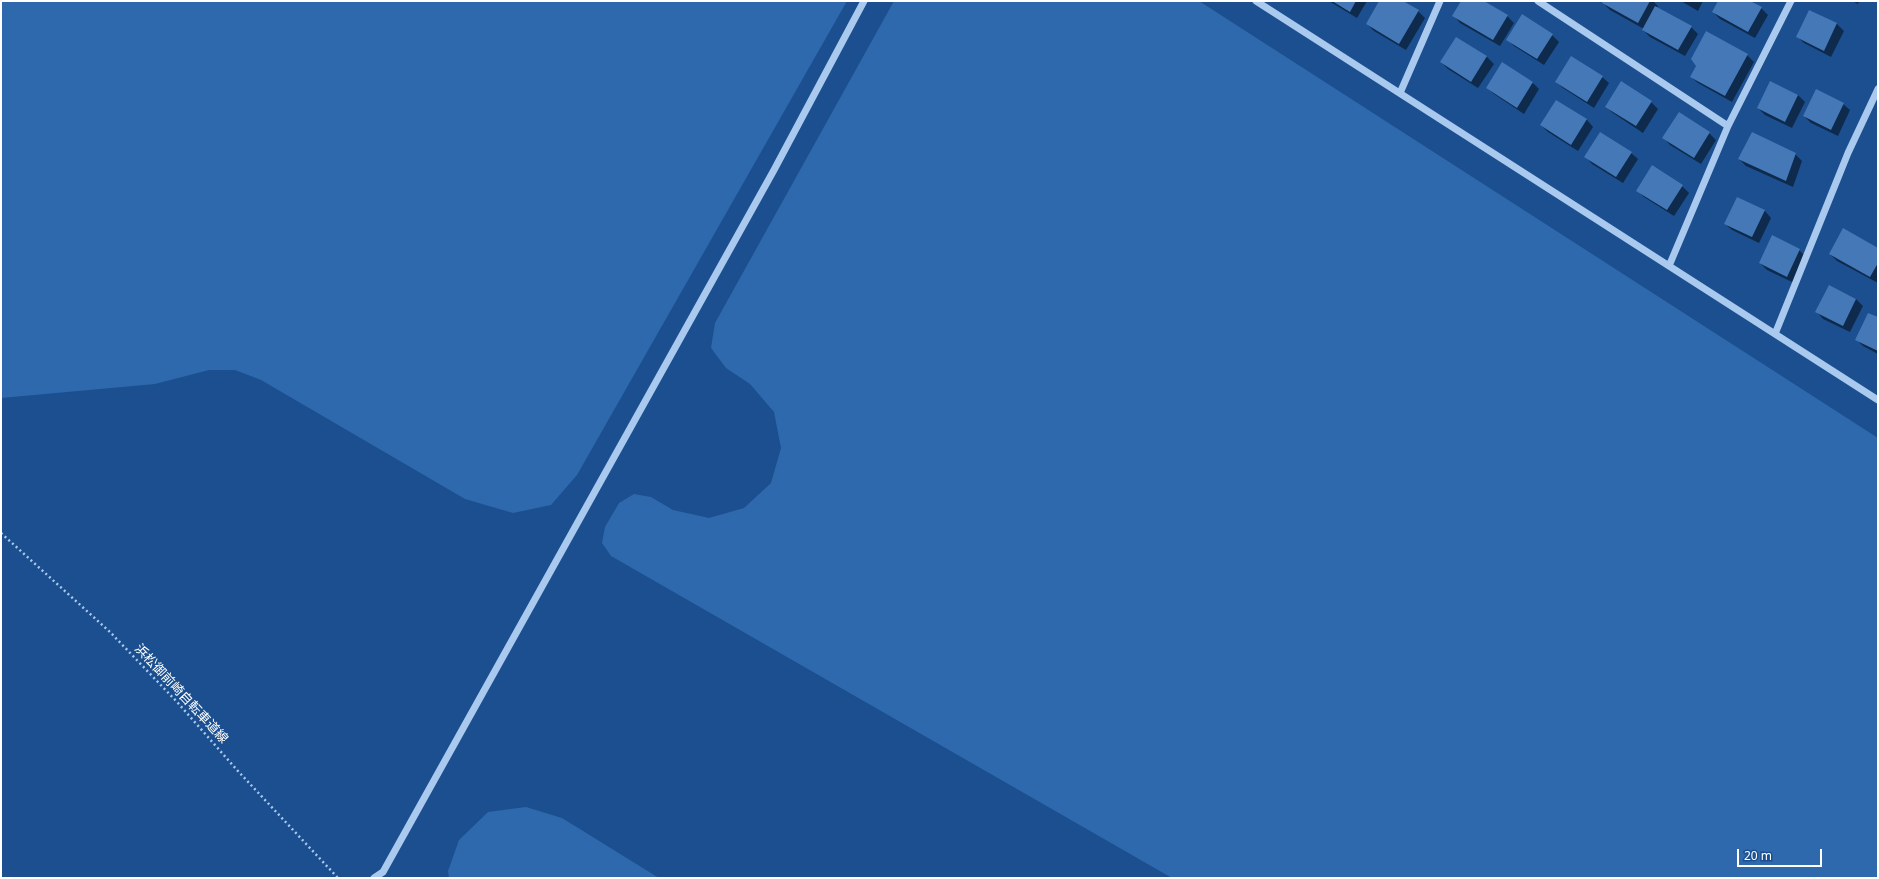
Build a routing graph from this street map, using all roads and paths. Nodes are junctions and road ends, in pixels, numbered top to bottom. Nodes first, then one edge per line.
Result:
1 (864, 1) edge
2 (1256, 1) edge
3 (1440, 1) edge
4 (1538, 1) edge
5 (1789, 2) edge
6 (1878, 90) edge
7 (1400, 93) junction
8 (1728, 126) junction
9 (1669, 266) junction
10 (1775, 334) junction
11 (1878, 400) edge
12 (1, 533) edge
13 (338, 878) edge
14 (374, 878) edge

1 - 14 street
2 - 7 street
3 - 7 street
4 - 8 street
5 - 8 street
6 - 10 street
7 - 9 street
8 - 9 street
9 - 10 street
10 - 11 street
12 - 13 path, 浜松御前崎自転車道線

